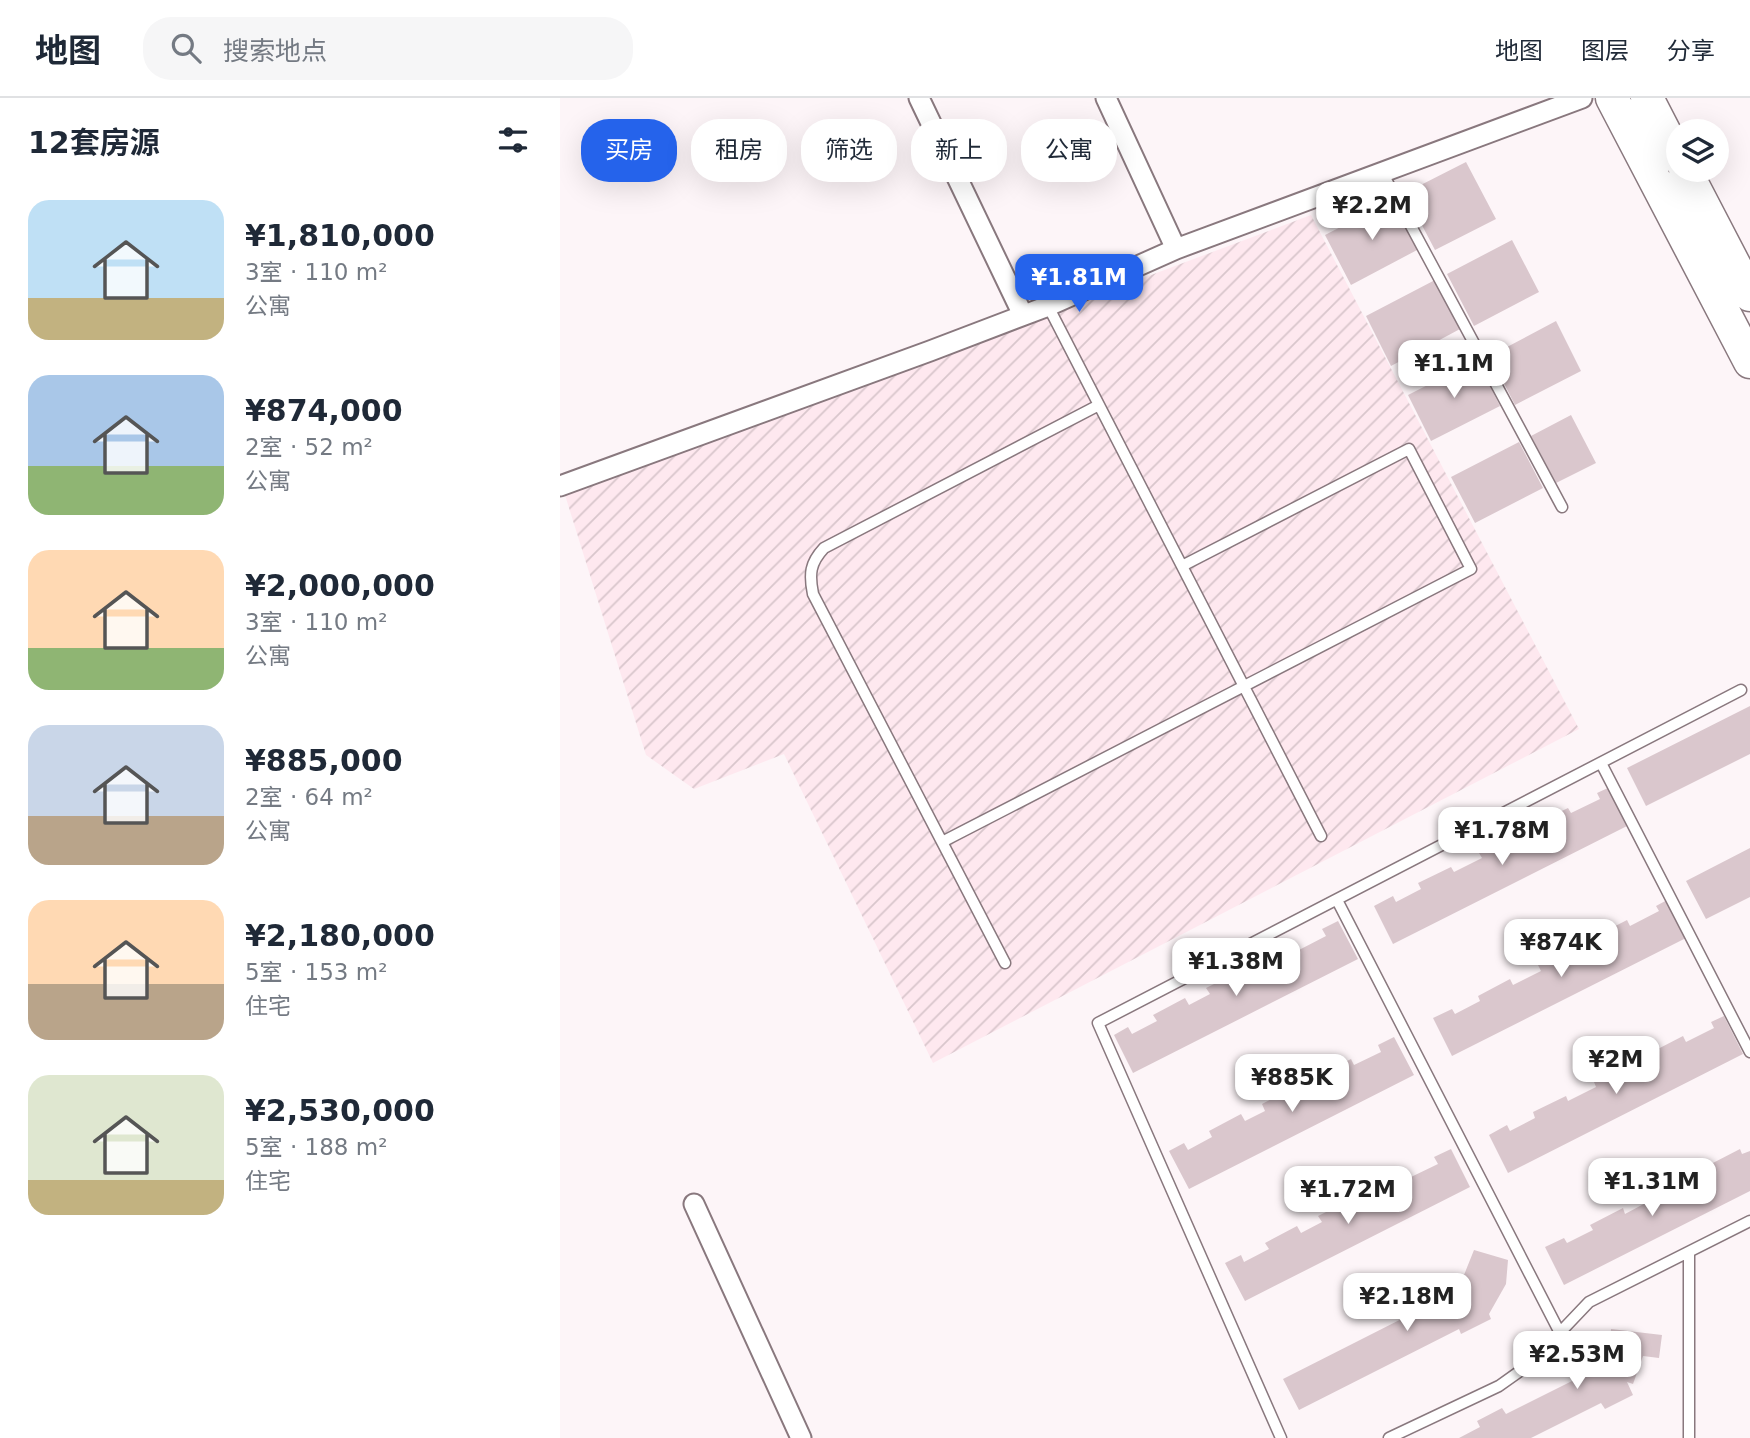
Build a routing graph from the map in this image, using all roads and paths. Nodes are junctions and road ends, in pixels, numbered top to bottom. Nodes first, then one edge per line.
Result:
1 (919, 98) edge
2 (1107, 98) edge
3 (1582, 98) edge
4 (1612, 98) edge
5 (1647, 98) edge
6 (1666, 135) edge
7 (1382, 172) junction
8 (1691, 182) edge
9 (1176, 249) junction
10 (1750, 295) edge
11 (1048, 306) junction
12 (1023, 315) junction
13 (1750, 362) edge
14 (1098, 405) junction
15 (560, 486) edge
16 (1562, 507) dead end
17 (1182, 566) junction
18 (1244, 686) junction
19 (1741, 690) dead end
20 (1601, 762) junction
21 (1321, 836) dead end
22 (942, 842) junction
23 (1337, 900) junction
24 (1005, 963) dead end
25 (1750, 1052) edge
26 (694, 1204) dead end
27 (1750, 1221) edge
28 (1689, 1252) junction
29 (1560, 1333) junction
30 (801, 1438) edge
31 (1281, 1438) edge
32 (1389, 1438) edge
33 (1689, 1438) edge

1 - 12 street
2 - 9 street
3 - 7 street
4 - 13 main road
5 - 6 main road
7 - 9 street
7 - 16 lane
8 - 10 main road
9 - 11 street
11 - 12 street
11 - 14 lane
12 - 15 street
14 - 17 lane
14 - 22 lane
17 - 18 lane
17 - 18 lane
18 - 21 lane
18 - 22 lane
19 - 20 lane
20 - 23 lane
20 - 25 lane
22 - 24 lane
23 - 29 lane
23 - 31 lane
26 - 30 street
27 - 28 lane
28 - 29 lane
28 - 33 lane
29 - 32 lane

